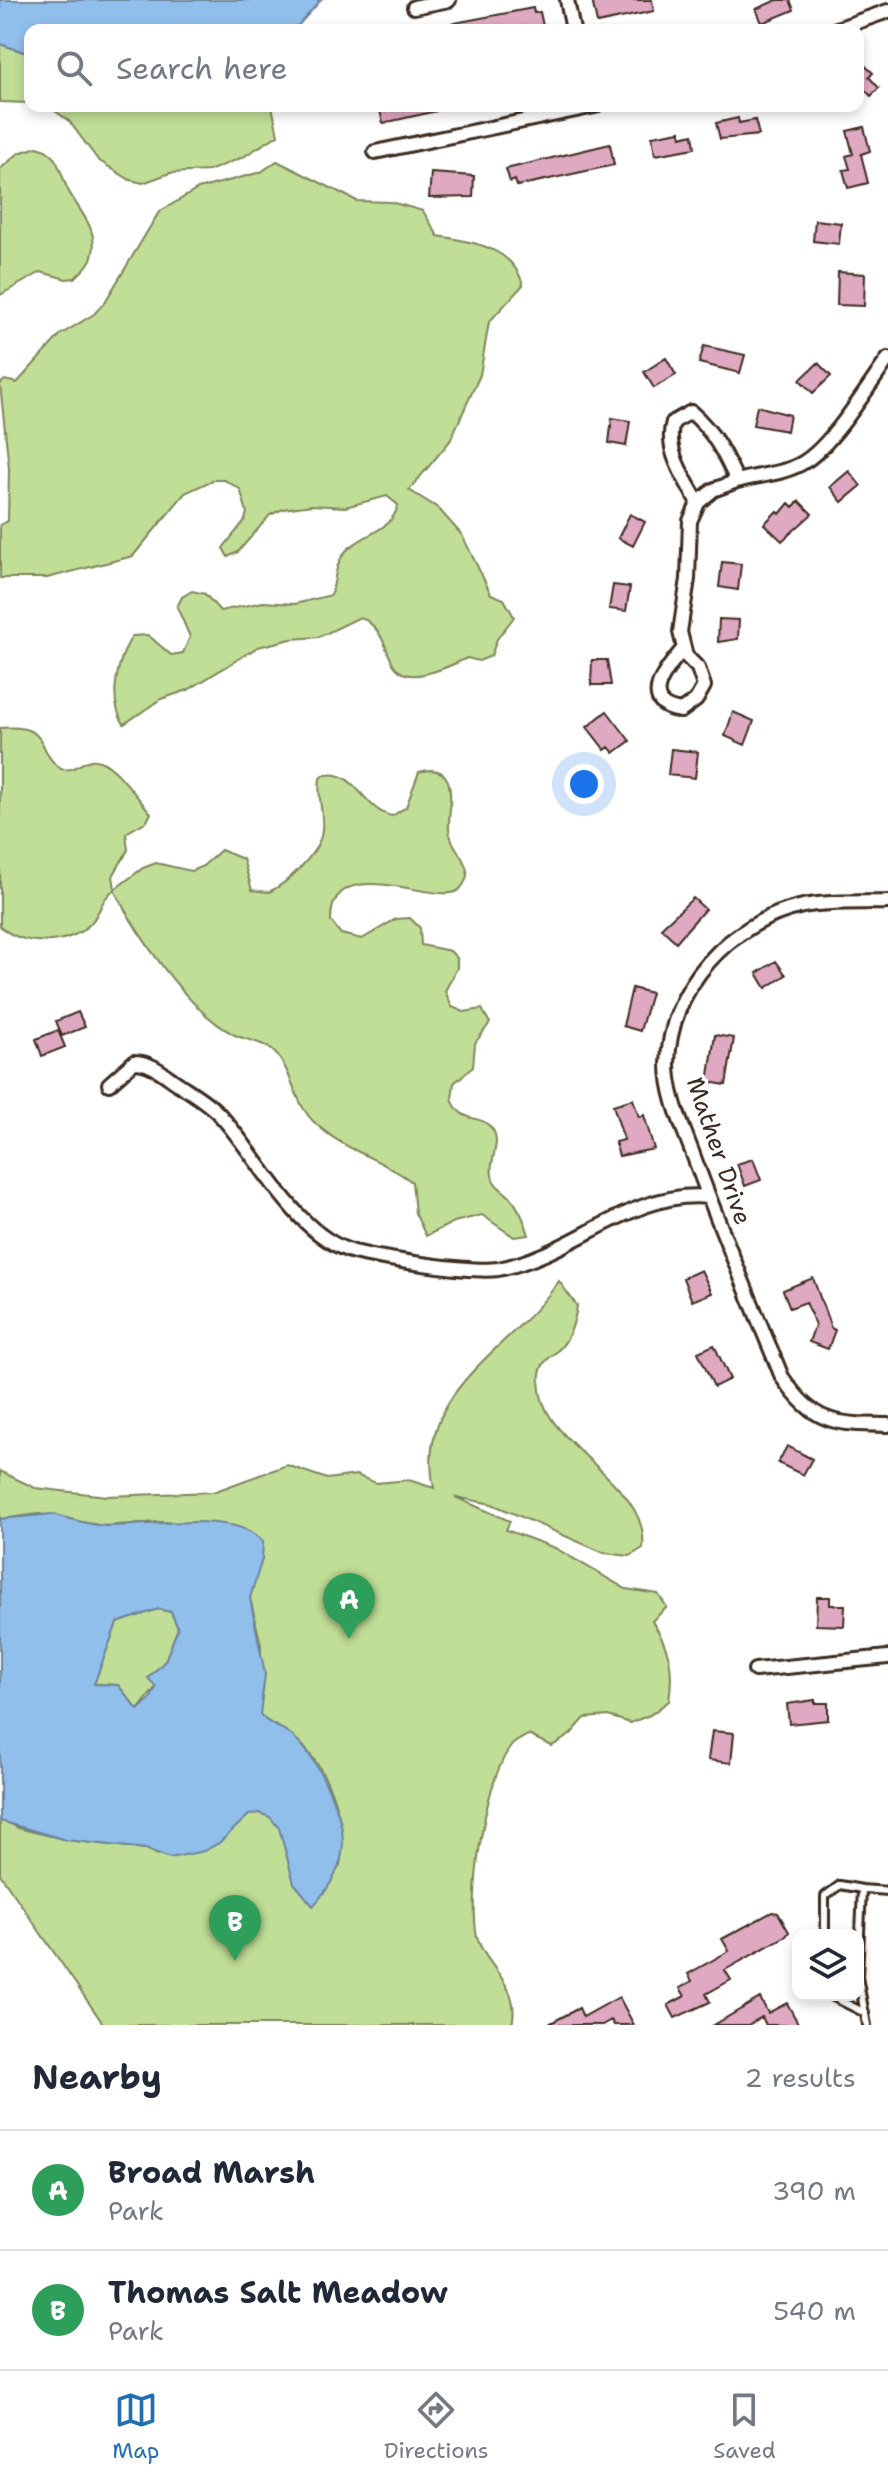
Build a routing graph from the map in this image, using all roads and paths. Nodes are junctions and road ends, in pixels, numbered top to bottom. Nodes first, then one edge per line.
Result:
1 (449, 0) edge
2 (567, 0) edge
3 (414, 7) dead end
4 (888, 11) edge
5 (572, 24) edge
6 (851, 24) edge
7 (565, 112) edge
8 (375, 152) dead end
9 (888, 359) edge
10 (737, 481) junction
11 (698, 503) junction
12 (683, 649) junction
13 (888, 902) edge
14 (109, 1084) dead end
15 (708, 1197) junction
16 (888, 1425) edge
17 (888, 1657) edge
18 (755, 1670) dead end
19 (862, 1889) junction
20 (888, 1891) edge
21 (825, 1929) edge
22 (841, 2001) edge
23 (865, 2013) junction
24 (867, 2025) edge

1 - 3 street
2 - 5 street
4 - 6 street
7 - 8 street
9 - 10 street
10 - 11 street
10 - 11 street
11 - 12 street
12 - 12 street
13 - 15 street, Mather Drive
14 - 15 street
15 - 16 street, Mather Drive
17 - 18 street
19 - 20 lane
19 - 21 lane
19 - 23 lane
22 - 23 lane
23 - 24 lane

